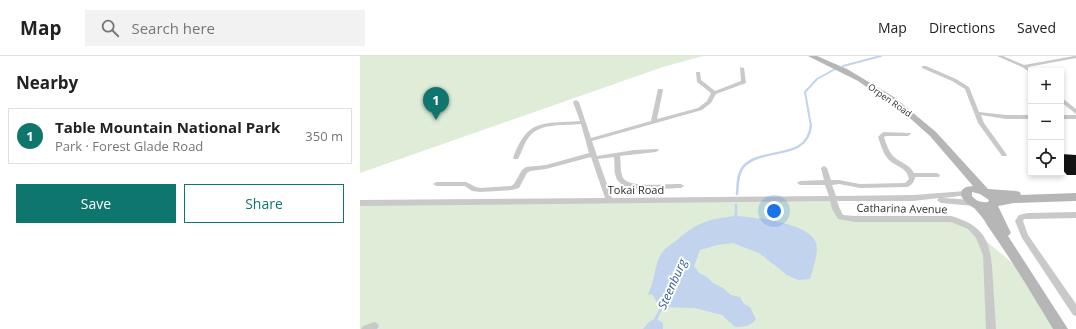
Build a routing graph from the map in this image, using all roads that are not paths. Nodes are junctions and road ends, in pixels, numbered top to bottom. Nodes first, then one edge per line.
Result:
1 (811, 56) edge
2 (999, 56) edge
3 (1076, 57) edge
4 (1024, 66) junction
5 (924, 67) dead end
6 (742, 68) dead end
7 (1028, 69) edge
8 (698, 73) dead end
9 (660, 90) dead end
10 (714, 93) junction
11 (576, 102) dead end
12 (1064, 102) edge
13 (1076, 112) edge
14 (977, 113) junction
15 (1076, 116) edge
16 (1028, 117) edge
17 (1064, 117) edge
18 (583, 122) junction
19 (654, 122) junction
20 (908, 134) dead end
21 (589, 140) junction
22 (656, 150) dead end
23 (616, 155) junction
24 (1004, 155) dead end
25 (593, 156) junction
26 (516, 158) dead end
27 (956, 161) junction
28 (824, 168) dead end
29 (912, 175) junction
30 (937, 175) dead end
31 (800, 183) dead end
32 (828, 183) junction
33 (436, 184) dead end
34 (680, 186) dead end
35 (967, 191) junction
36 (985, 192) junction
37 (1048, 197) junction
38 (1076, 197) edge
39 (913, 198) junction
40 (832, 199) junction
41 (610, 201) junction
42 (360, 203) edge
43 (974, 204) junction
44 (993, 204) junction
45 (1076, 215) edge
46 (1012, 250) junction
47 (1076, 312) edge
48 (991, 329) edge
49 (1061, 329) edge

1 - 27 main road, Orpen Road
2 - 4 street
3 - 4 street
4 - 7 street
5 - 14 street
6 - 10 street
8 - 10 street
9 - 19 street
10 - 19 street
11 - 18 street
12 - 13 street
14 - 16 street
14 - 24 street
15 - 17 street
18 - 21 street
18 - 26 street
19 - 21 street
20 - 29 street
21 - 25 street
22 - 23 street
23 - 25 street
23 - 34 street
25 - 33 street
25 - 41 street
27 - 35 main road, Orpen Road
27 - 36 main road, Orpen Road
28 - 32 street, Catharina Avenue
29 - 30 street
29 - 32 street
31 - 32 street
32 - 40 street, Catharina Avenue
35 - 36 main road
35 - 39 street, Tokai Road
35 - 43 main road, Orpen Road
36 - 37 main road
36 - 44 main road, Orpen Road
37 - 38 main road
37 - 44 main road
39 - 40 street, Tokai Road
39 - 43 street, Tokai Road
40 - 41 street, Tokai Road
40 - 48 street, Catharina Avenue
41 - 42 street, Tokai Road
43 - 44 main road
43 - 46 main road, Orpen Road
44 - 46 main road, Orpen Road
45 - 47 street
46 - 49 main road

